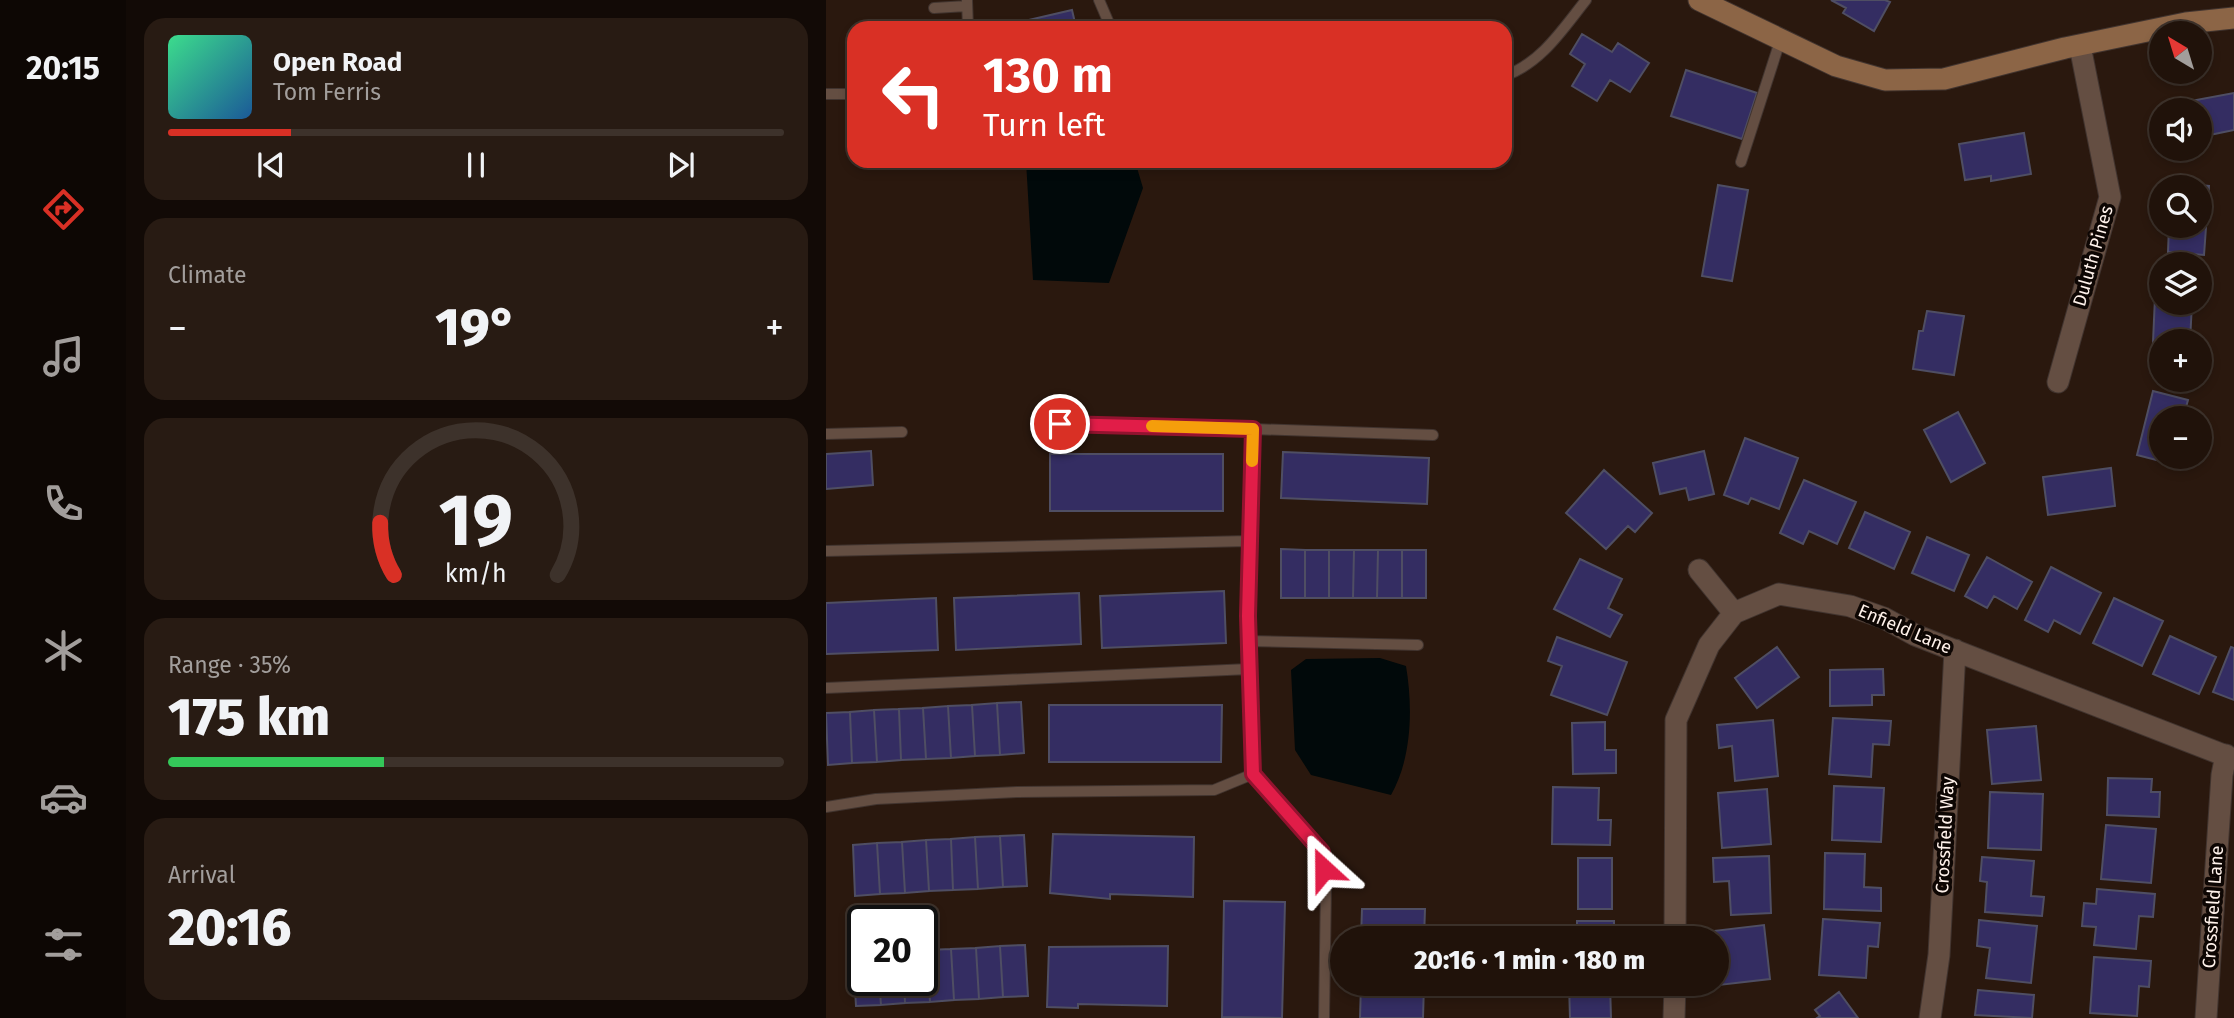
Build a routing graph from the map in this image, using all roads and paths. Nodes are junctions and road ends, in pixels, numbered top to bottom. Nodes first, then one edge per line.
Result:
1 (1099, 0) edge
2 (1586, 0) edge
3 (1699, 0) edge
4 (967, 3) edge
5 (934, 8) dead end
6 (2234, 18) edge
7 (968, 21) edge
8 (1108, 21) edge
9 (1781, 38) junction
10 (2080, 46) junction
11 (1512, 73) edge
12 (826, 94) edge
13 (847, 94) edge
14 (1741, 163) dead end
15 (2058, 382) dead end
16 (1060, 424) dead end
17 (1253, 429) junction
18 (902, 432) dead end
19 (826, 434) edge
20 (1433, 435) dead end
21 (1248, 541) junction
22 (826, 551) edge
23 (1699, 570) dead end
24 (1734, 613) junction
25 (1248, 641) junction
26 (1418, 645) dead end
27 (1955, 650) junction
28 (1249, 669) junction
29 (826, 688) edge
30 (2230, 757) edge
31 (1253, 774) junction
32 (826, 807) edge
33 (1675, 926) edge
34 (1675, 996) edge
35 (1324, 1018) edge
36 (1674, 1018) edge
37 (1930, 1018) edge
38 (2206, 1018) edge

1 - 8 lane
2 - 11 lane
3 - 9 street
4 - 5 lane
4 - 7 lane
6 - 10 street
9 - 10 street
9 - 14 lane
10 - 15 street, Duluth Pines
12 - 13 lane
16 - 17 lane
17 - 20 lane
17 - 21 lane
18 - 19 lane
21 - 22 lane
21 - 25 lane
23 - 24 street
24 - 27 street, Enfield Lane
24 - 33 street, Enfield Lane
25 - 26 lane
25 - 28 lane
27 - 30 street, Enfield Lane
27 - 37 street, Crossfield Way
28 - 29 lane
28 - 31 lane
30 - 38 street, Crossfield Lane
31 - 32 lane
31 - 35 lane
34 - 36 street

